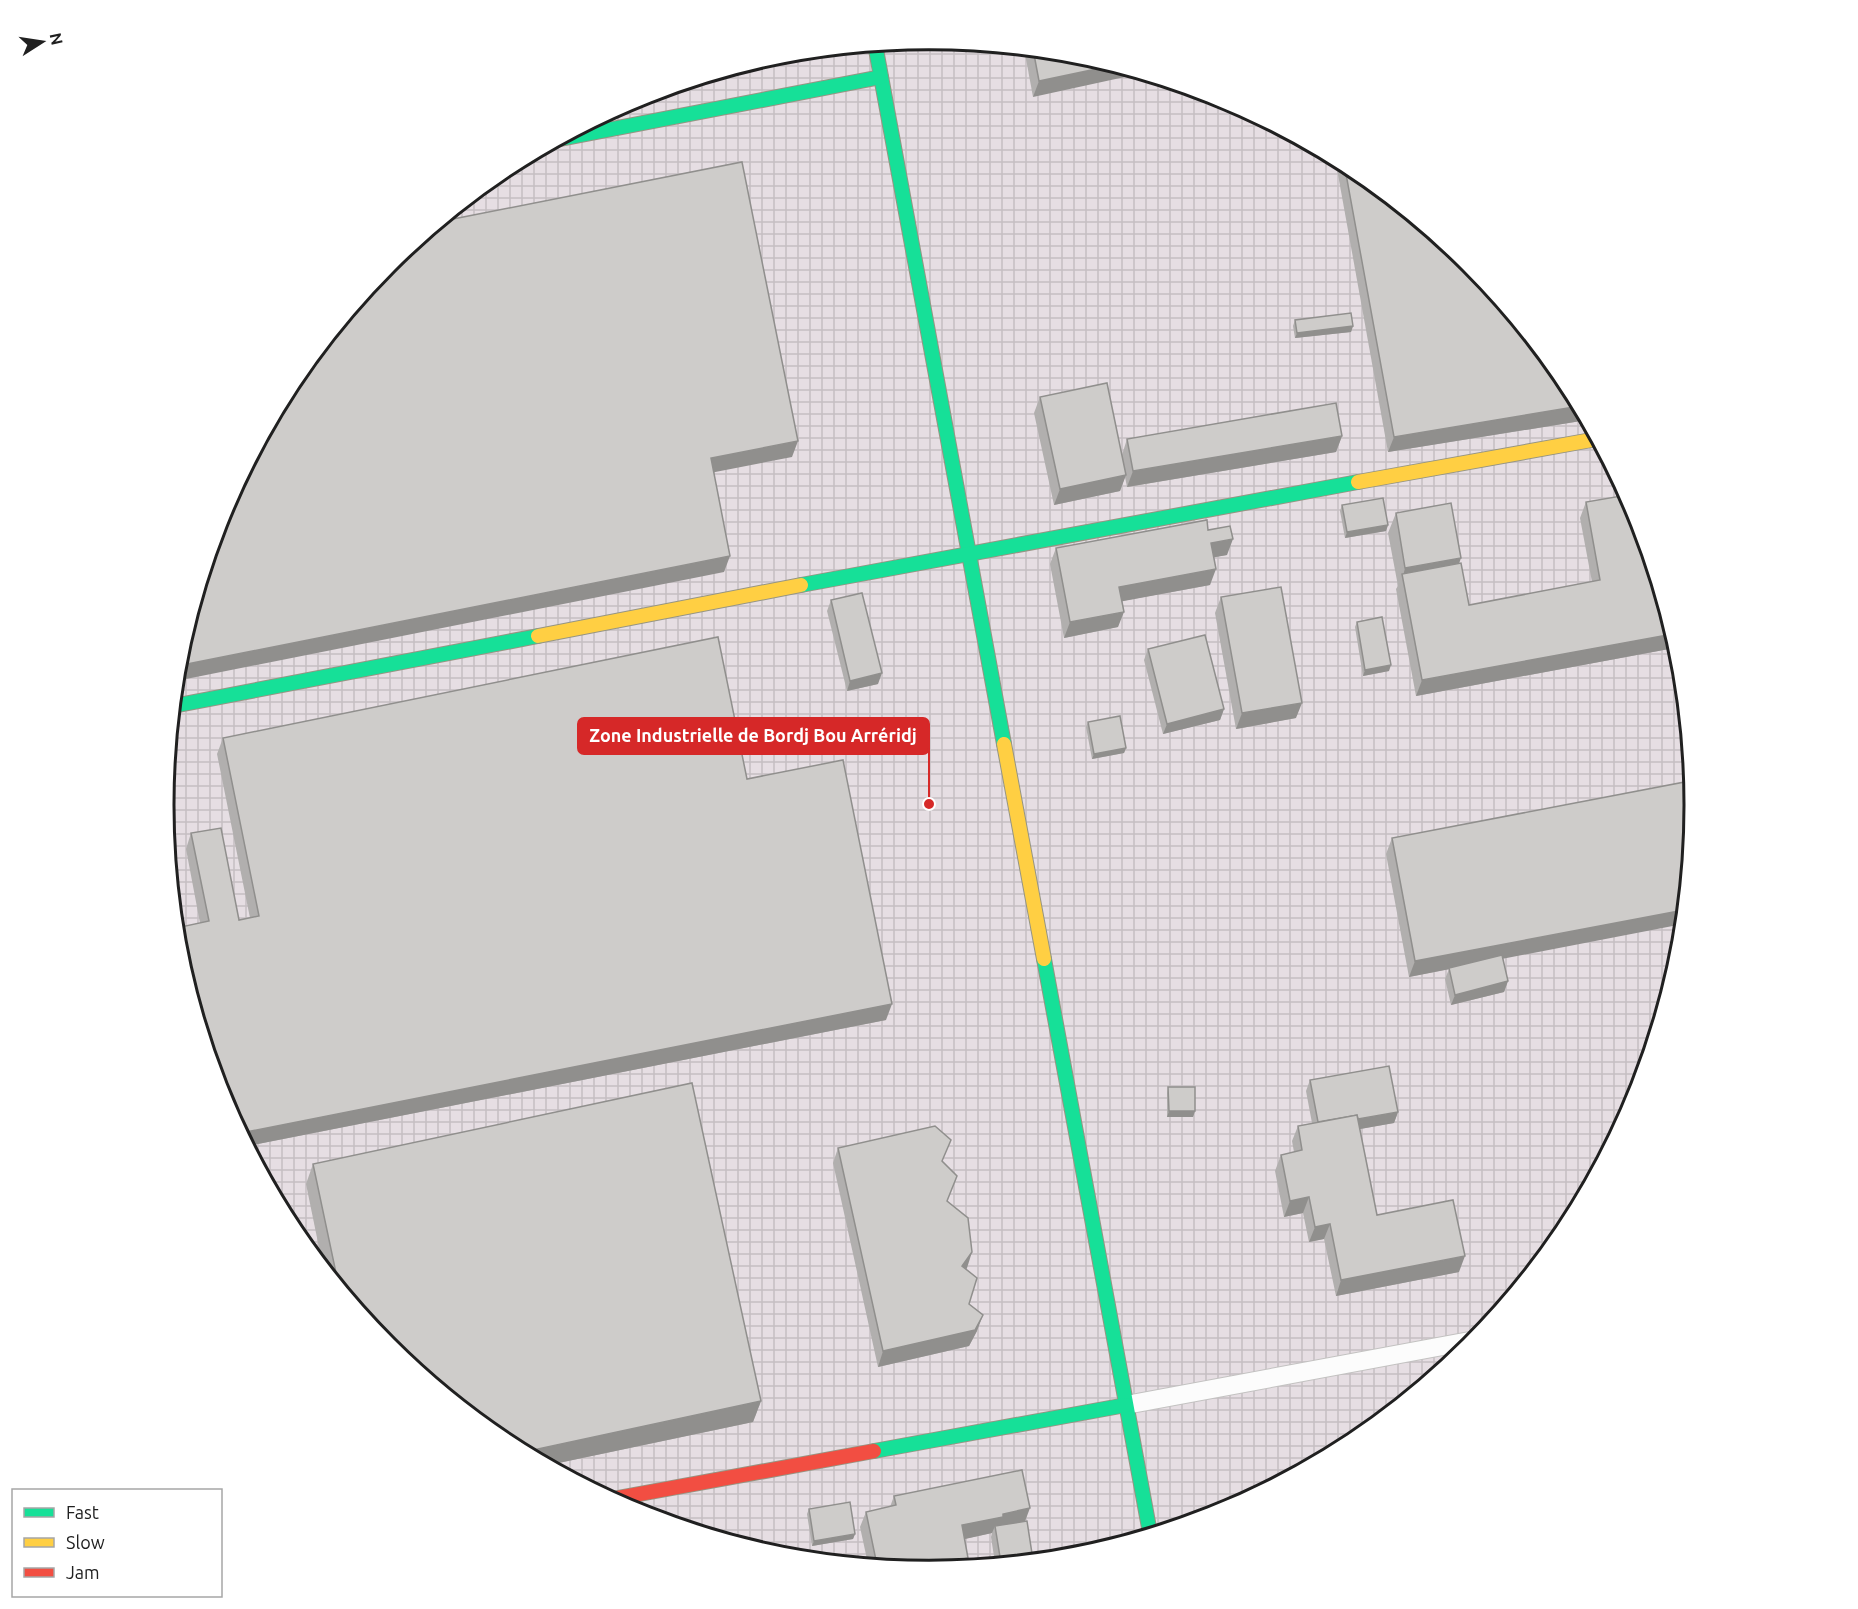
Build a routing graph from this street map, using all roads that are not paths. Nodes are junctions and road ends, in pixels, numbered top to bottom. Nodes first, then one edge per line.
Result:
1 (876, 51) edge
2 (881, 77) junction
3 (581, 135) edge
4 (1590, 440) edge
5 (969, 553) junction
6 (180, 705) edge
7 (1457, 1343) edge
8 (1126, 1405) junction
9 (627, 1496) edge
10 (1149, 1526) edge

1 - 2 street
2 - 3 street
2 - 5 street
4 - 5 street
5 - 6 street
5 - 8 street
7 - 8 lane
8 - 9 street
8 - 10 street

